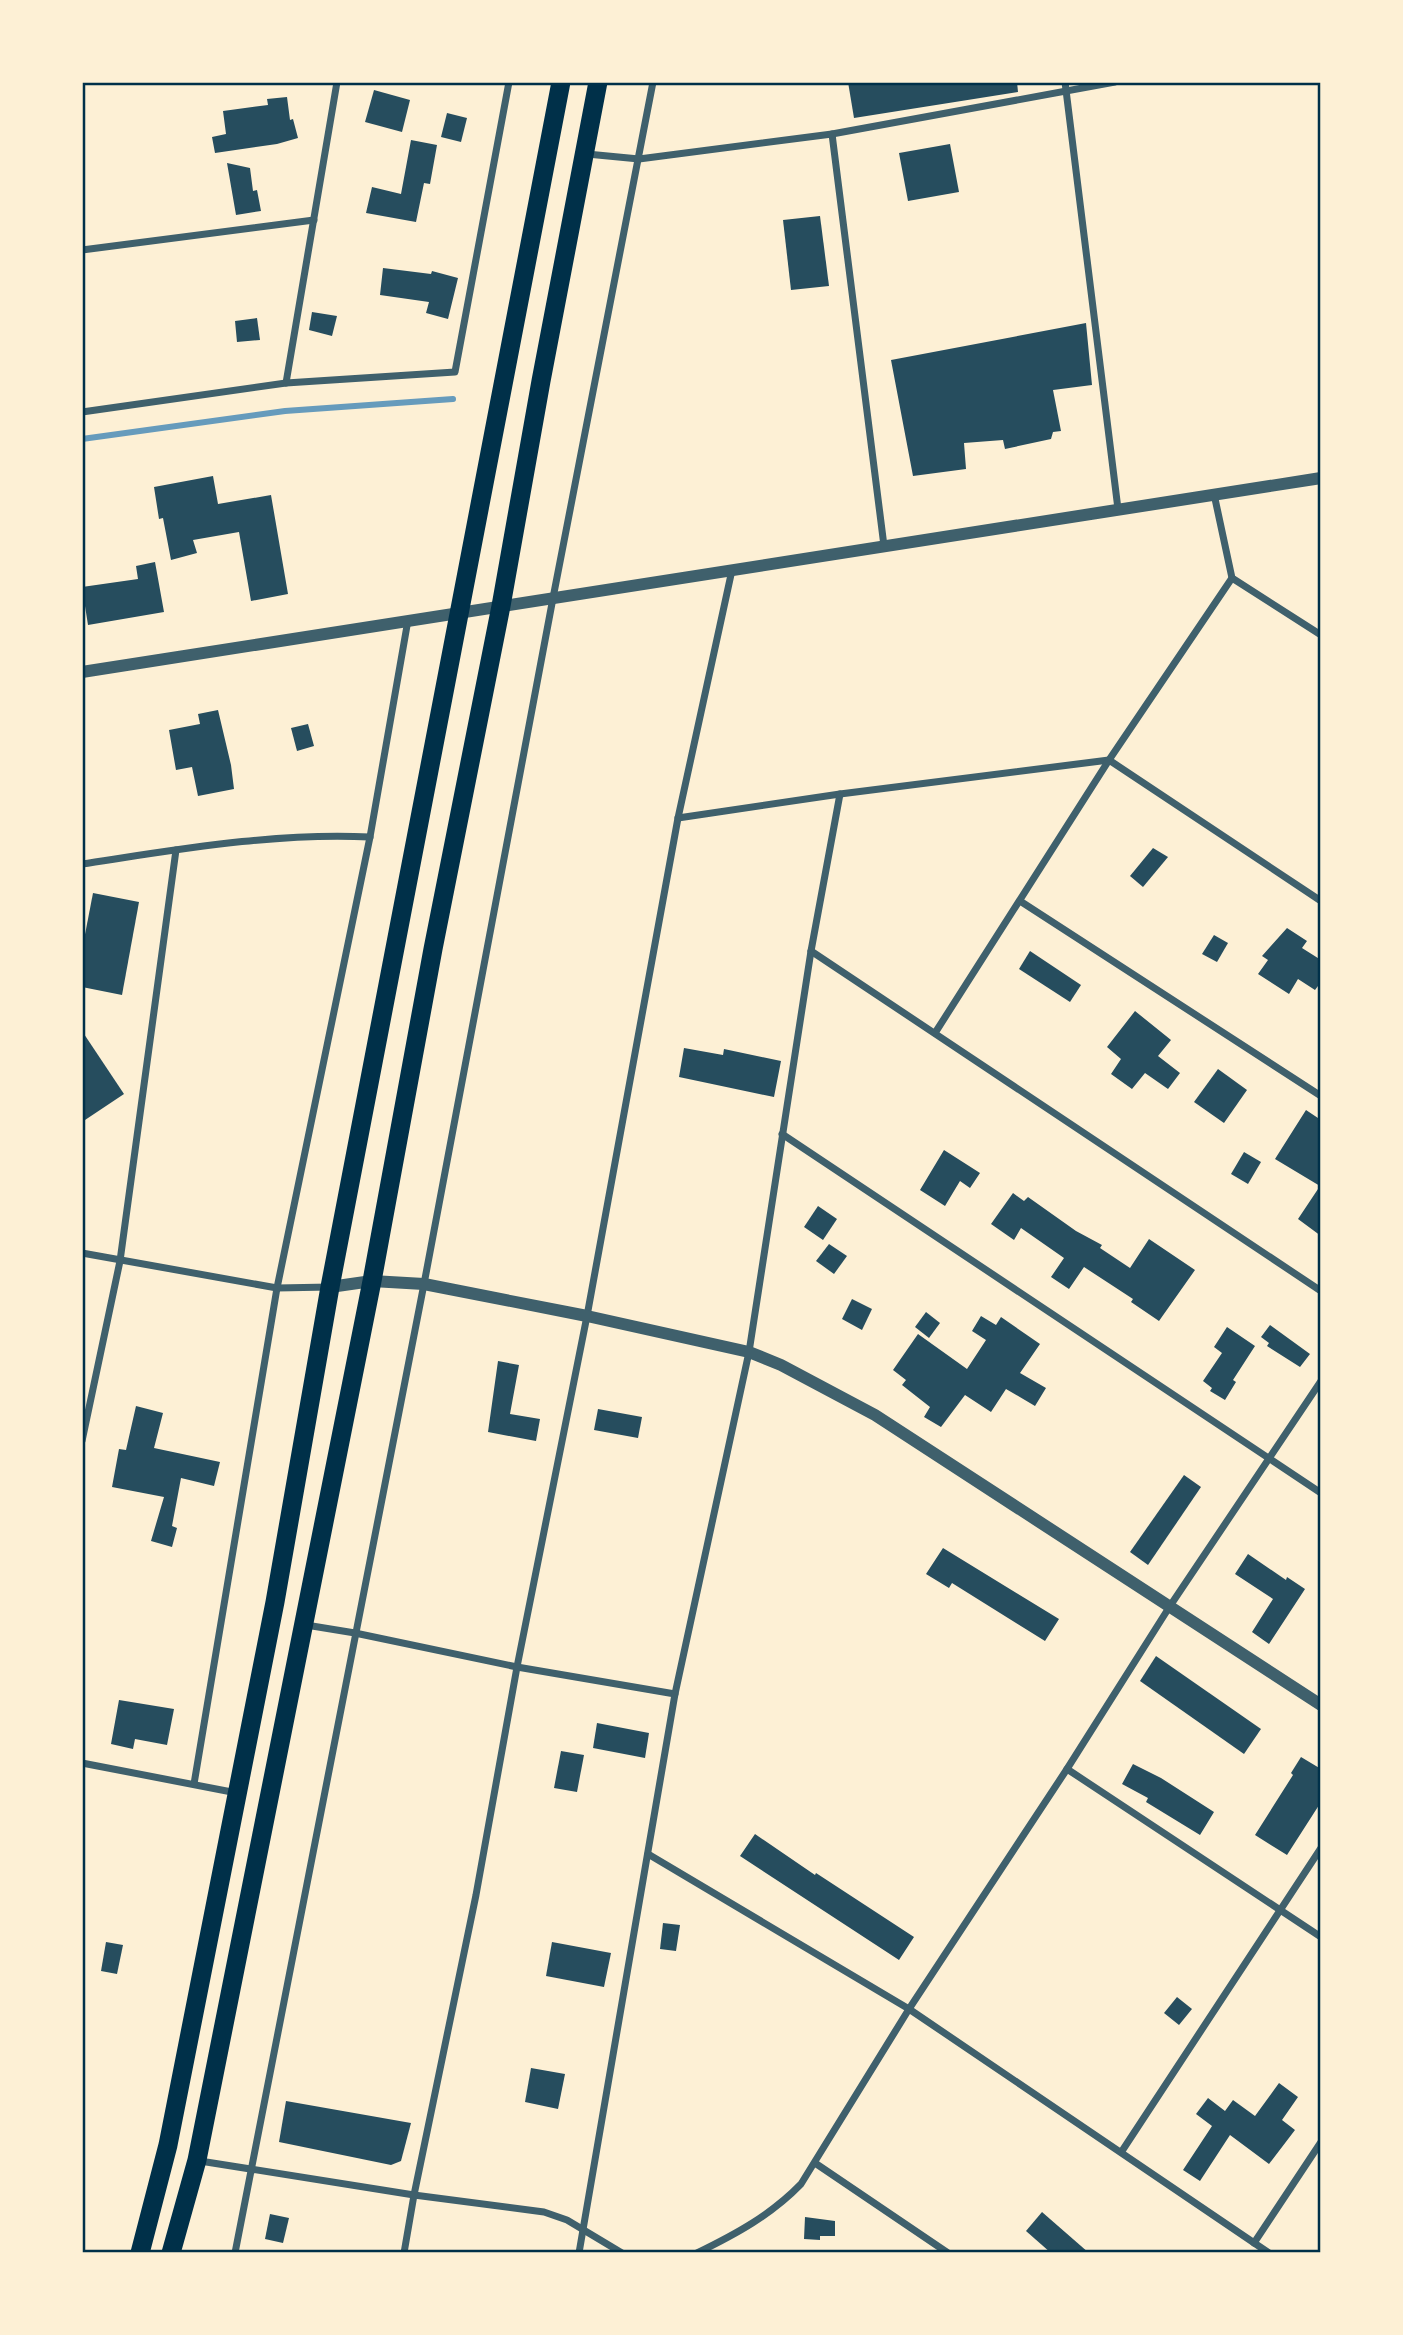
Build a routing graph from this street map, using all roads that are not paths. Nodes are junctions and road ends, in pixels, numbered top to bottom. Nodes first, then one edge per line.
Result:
1 (337, 82) edge
2 (509, 82) edge
3 (561, 82) edge
4 (598, 82) edge
5 (653, 82) edge
6 (1115, 82) edge
7 (1065, 87) edge
8 (832, 134) junction
9 (586, 154) junction
10 (639, 159) junction
11 (314, 220) junction
12 (82, 250) edge
13 (286, 383) junction
14 (82, 412) edge
15 (1321, 478) edge
16 (1214, 494) junction
17 (1118, 509) junction
18 (884, 546) junction
19 (732, 570) junction
20 (1232, 578) junction
21 (553, 598) junction
22 (501, 606) junction
23 (460, 612) junction
24 (408, 620) junction
25 (1321, 635) edge
26 (82, 672) edge
27 (1109, 760) junction
28 (840, 794) junction
29 (678, 818) junction
30 (370, 837) junction
31 (176, 850) junction
32 (82, 864) edge
33 (1020, 901) junction
34 (1321, 901) edge
35 (811, 951) junction
36 (935, 1033) junction
37 (1321, 1096) edge
38 (782, 1134) junction
39 (82, 1253) edge
40 (120, 1261) junction
41 (372, 1281) junction
42 (424, 1283) junction
43 (330, 1287) junction
44 (277, 1288) junction
45 (1321, 1291) edge
46 (587, 1316) junction
47 (749, 1352) junction
48 (1321, 1381) edge
49 (82, 1441) edge
50 (1267, 1459) junction
51 (1321, 1493) edge
52 (1170, 1606) junction
53 (302, 1625) junction
54 (355, 1633) junction
55 (517, 1667) junction
56 (675, 1694) junction
57 (1321, 1705) edge
58 (82, 1763) edge
59 (1067, 1769) junction
60 (194, 1784) junction
61 (237, 1793) junction
62 (1321, 1848) edge
63 (648, 1854) junction
64 (1280, 1911) junction
65 (1321, 1937) edge
66 (909, 2009) junction
67 (1321, 2142) edge
68 (1122, 2151) junction
69 (197, 2160) junction
70 (815, 2163) junction
71 (253, 2169) junction
72 (414, 2195) junction
73 (583, 2231) junction
74 (1254, 2243) junction
75 (140, 2253) edge
76 (171, 2253) edge
77 (235, 2253) edge
78 (404, 2253) edge
79 (579, 2253) edge
80 (622, 2253) edge
81 (697, 2253) edge
82 (948, 2253) edge
83 (1269, 2253) edge

1 - 11 street
2 - 13 street
3 - 23 highway
4 - 9 highway
5 - 10 street
6 - 7 street
7 - 8 street
7 - 17 street
8 - 10 street
8 - 18 street
9 - 10 street
9 - 22 highway
10 - 21 street
11 - 12 street
11 - 13 street
13 - 14 street
15 - 16 street
16 - 17 street
16 - 20 street
17 - 18 street
18 - 19 street
19 - 21 street
19 - 29 street
20 - 25 street
20 - 27 street
21 - 22 street
21 - 42 street
22 - 23 street
22 - 41 highway
23 - 24 street
23 - 43 highway
24 - 26 street
24 - 30 street
27 - 28 street
27 - 33 street
27 - 34 street
28 - 29 street
28 - 35 street
29 - 46 street
30 - 31 street
30 - 44 street
31 - 32 street
31 - 40 street
33 - 36 street
33 - 37 street
35 - 36 street
35 - 38 street
36 - 45 street
38 - 47 street
38 - 50 street
39 - 40 street
40 - 44 street
40 - 49 street
41 - 42 street
41 - 43 street
41 - 53 highway
42 - 46 street
42 - 54 street
43 - 44 street
43 - 61 highway
44 - 60 street
46 - 47 street
46 - 55 street
47 - 52 street
47 - 56 street
48 - 50 street
50 - 51 street
50 - 52 street
52 - 57 street
52 - 59 street
53 - 54 street
53 - 69 highway
54 - 55 street
54 - 71 street
55 - 56 street
55 - 72 street
56 - 63 street
58 - 60 street
59 - 64 street
59 - 66 street
60 - 61 street
61 - 75 highway
62 - 64 street
63 - 66 street
63 - 73 street
64 - 65 street
64 - 68 street
66 - 68 street
66 - 70 street
67 - 74 street
68 - 74 street
69 - 71 street
69 - 76 highway
70 - 81 street
70 - 82 street
71 - 72 street
71 - 77 street
72 - 73 street
72 - 78 street
73 - 79 street
73 - 80 street
74 - 83 street

